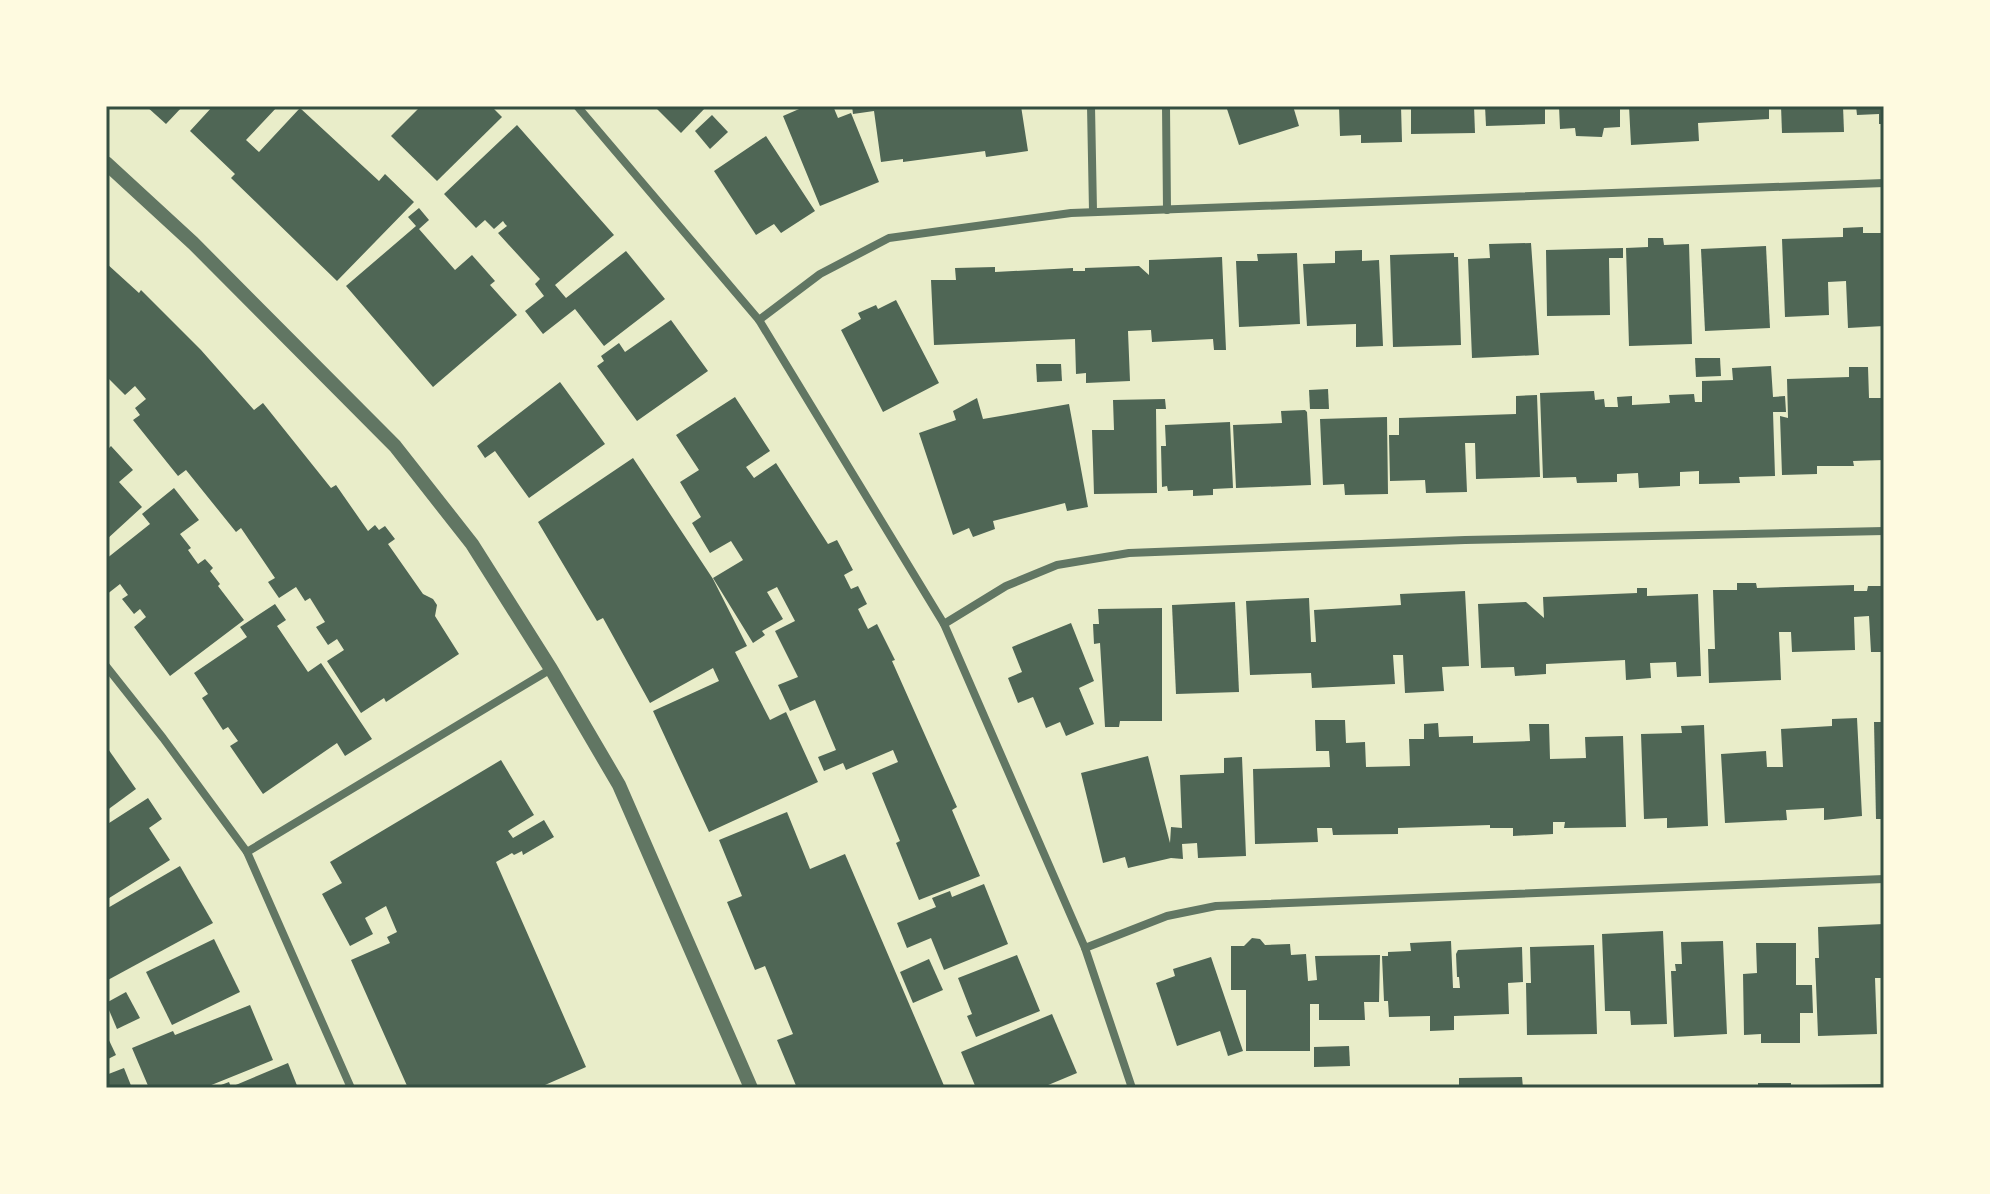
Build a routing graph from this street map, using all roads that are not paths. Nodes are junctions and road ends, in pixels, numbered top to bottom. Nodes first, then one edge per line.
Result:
1 (577, 106) edge
2 (1091, 106) edge
3 (1166, 106) edge
4 (106, 163) edge
5 (1884, 183) edge
6 (1167, 210) junction
7 (1093, 211) junction
8 (759, 320) junction
9 (1884, 531) edge
10 (944, 624) junction
11 (106, 666) edge
12 (551, 669) junction
13 (247, 852) junction
14 (1884, 879) edge
15 (1085, 948) junction
16 (351, 1088) edge
17 (751, 1088) edge
18 (1132, 1088) edge

1 - 8 street
2 - 7 street
3 - 6 street
4 - 12 street
5 - 6 street
6 - 7 street
7 - 8 street
8 - 10 street
9 - 10 street
10 - 15 street
11 - 13 street
12 - 13 street
12 - 17 street
13 - 16 street
14 - 15 street
15 - 18 street

